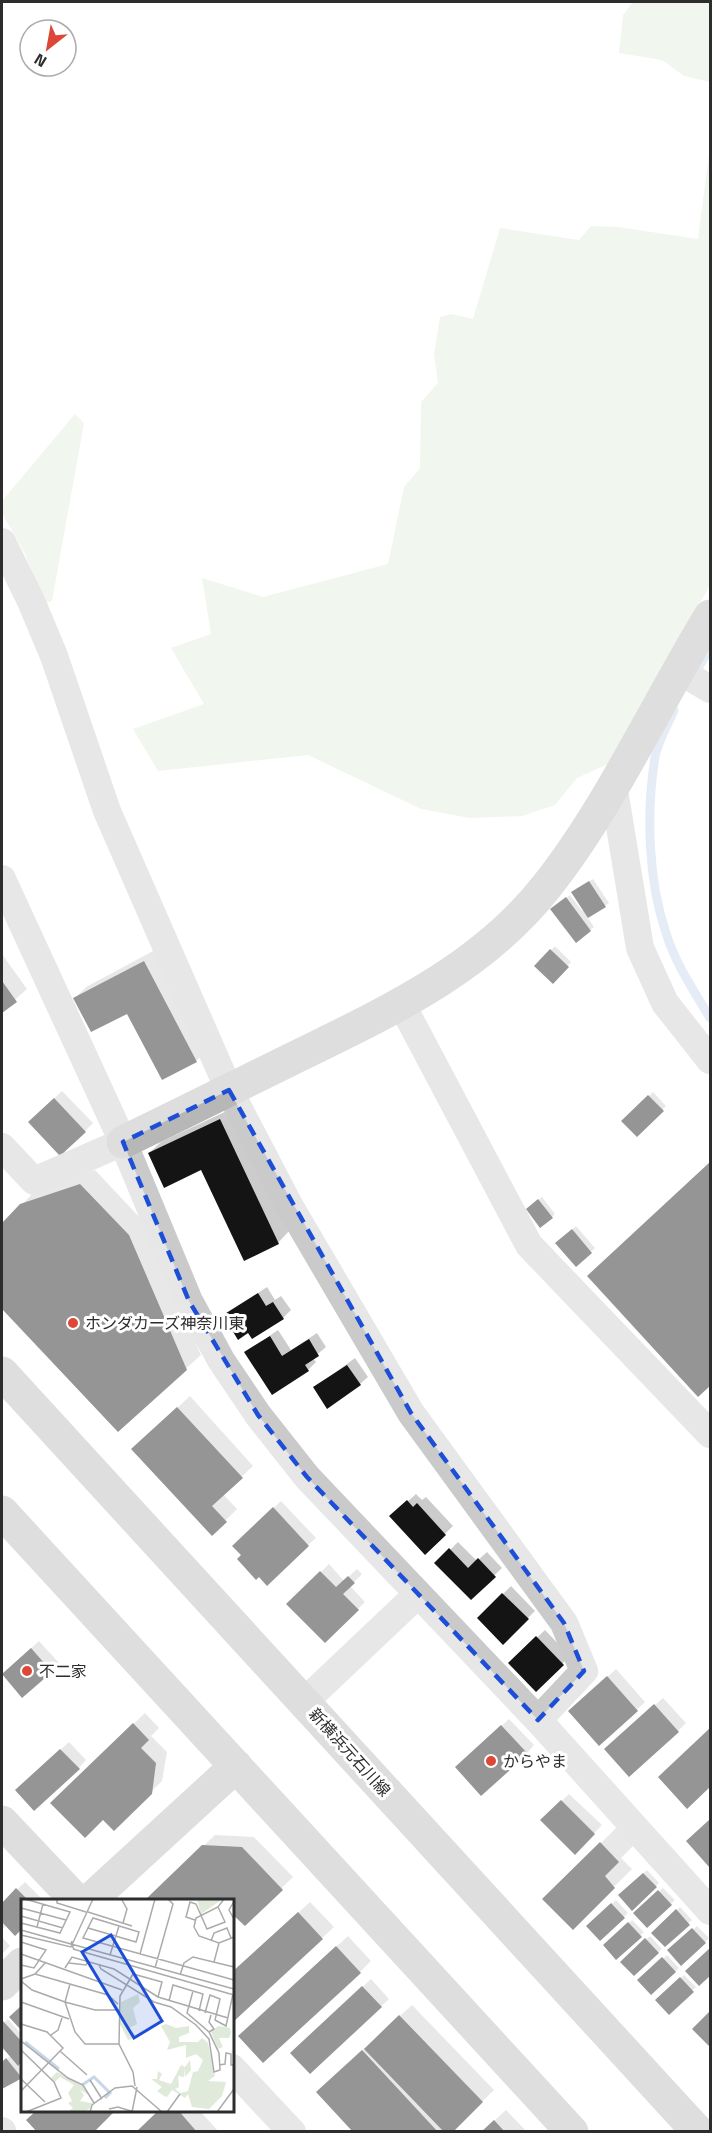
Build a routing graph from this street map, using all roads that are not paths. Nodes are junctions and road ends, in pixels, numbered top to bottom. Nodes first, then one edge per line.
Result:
1 (2, 542) edge
2 (711, 616) edge
3 (697, 681) edge
4 (613, 784) junction
5 (2, 879) edge
6 (402, 1005) junction
7 (711, 1060) edge
8 (229, 1090) junction
9 (123, 1142) junction
10 (2, 1147) edge
11 (2, 1373) edge
12 (711, 1434) edge
13 (2, 1512) edge
14 (417, 1595) junction
15 (304, 1702) junction
16 (538, 1720) junction
17 (236, 1766) junction
18 (2, 1822) edge
19 (75, 1899) edge
20 (91, 1899) edge
21 (711, 1911) edge
22 (21, 1965) edge
23 (2, 1984) edge
24 (234, 2070) edge
25 (292, 2132) edge
26 (572, 2132) edge
27 (698, 2132) edge

1 - 8 street
2 - 3 street
3 - 4 street
4 - 6 street
4 - 7 street
5 - 9 street
6 - 8 street
6 - 12 street
8 - 9 street
8 - 16 street
9 - 10 street
9 - 14 street
11 - 15 street, 新横浜元石川線
13 - 17 street
14 - 15 street
14 - 16 street
15 - 27 street, 新横浜元石川線
16 - 21 street
17 - 20 street
17 - 26 street
18 - 19 street
22 - 23 street
24 - 25 street

